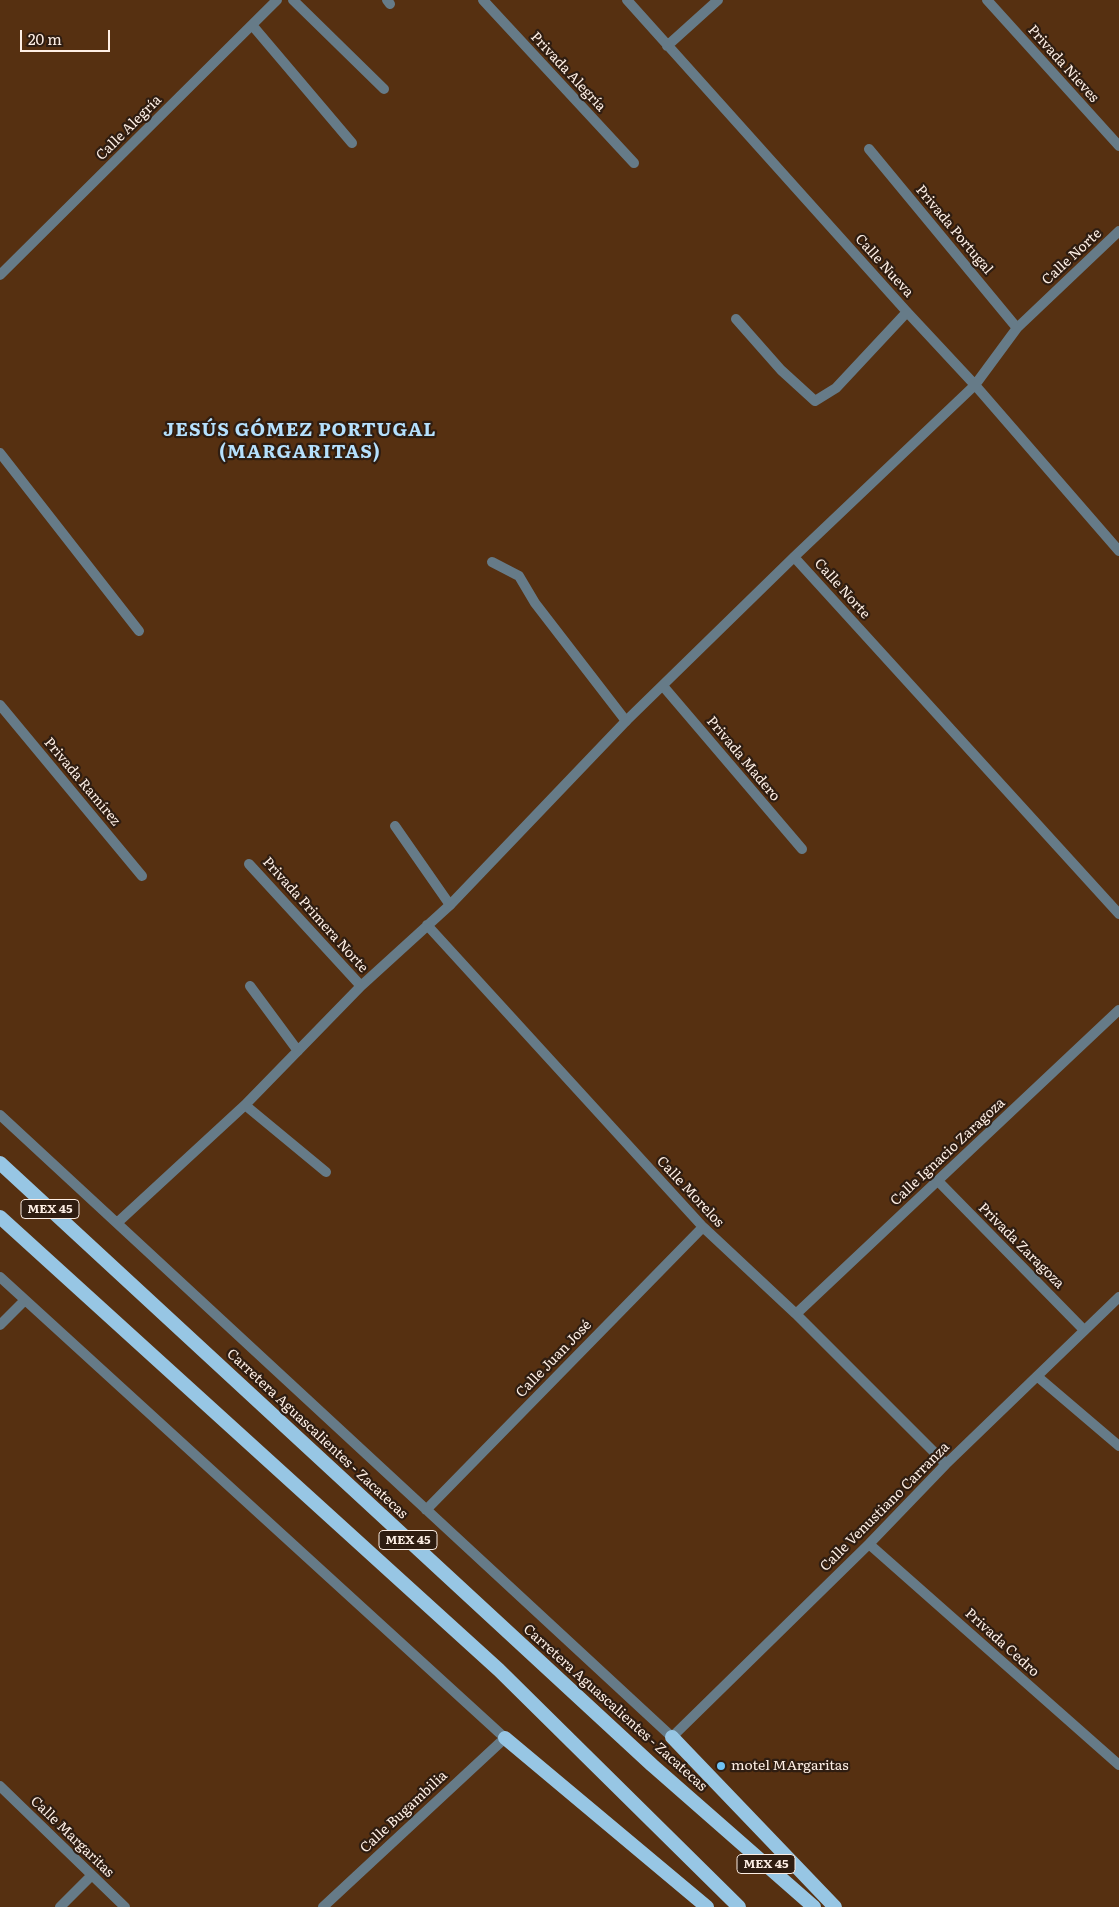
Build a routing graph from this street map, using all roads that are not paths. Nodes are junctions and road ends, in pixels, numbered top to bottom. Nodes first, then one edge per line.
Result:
1 (277, 0) edge
2 (293, 0) edge
3 (483, 0) edge
4 (627, 0) edge
5 (718, 0) edge
6 (987, 0) edge
7 (252, 25) junction
8 (667, 46) junction
9 (384, 88) dead end
10 (352, 143) dead end
11 (1119, 146) edge
12 (869, 149) dead end
13 (634, 164) dead end
14 (1119, 231) edge
15 (0, 275) edge
16 (907, 312) junction
17 (736, 319) dead end
18 (1017, 328) junction
19 (975, 385) junction
20 (0, 453) edge
21 (1119, 551) edge
22 (794, 557) junction
23 (492, 562) dead end
24 (139, 631) dead end
25 (663, 686) junction
26 (0, 705) edge
27 (626, 722) junction
28 (395, 826) dead end
29 (802, 849) dead end
30 (249, 864) dead end
31 (142, 876) dead end
32 (450, 905) junction
33 (1119, 914) edge
34 (427, 925) junction
35 (250, 986) dead end
36 (361, 986) junction
37 (1119, 1010) edge
38 (298, 1051) junction
39 (245, 1105) junction
40 (0, 1115) edge
41 (0, 1163) edge
42 (326, 1172) dead end
43 (938, 1181) junction
44 (0, 1217) edge
45 (117, 1224) junction
46 (703, 1227) junction
47 (0, 1277) edge
48 (1119, 1297) edge
49 (24, 1300) junction
50 (796, 1314) junction
51 (0, 1325) edge
52 (1084, 1330) junction
53 (1038, 1376) junction
54 (1119, 1446) edge
55 (946, 1464) junction
56 (426, 1510) junction
57 (869, 1544) junction
58 (672, 1737) junction
59 (505, 1738) junction
60 (1118, 1762) edge
61 (0, 1786) edge
62 (92, 1876) junction
63 (60, 1907) edge
64 (125, 1907) edge
65 (323, 1907) edge
66 (707, 1907) edge
67 (739, 1907) edge
68 (814, 1907) edge
69 (836, 1907) edge

1 - 7 street, Calle Alegría
2 - 9 street
3 - 13 street, Privada Alegría
4 - 8 street, Calle Nueva
5 - 8 street
6 - 11 street, Privada Nieves
7 - 10 street
7 - 15 street, Calle Alegría
8 - 16 street, Calle Nueva
12 - 18 street, Privada Portugal
14 - 18 street, Calle Norte
16 - 17 street
16 - 19 street, Calle Nueva
18 - 19 street, Calle Norte
19 - 21 street, Calle Nueva
19 - 22 street, Calle Norte
20 - 24 street
22 - 25 street
22 - 33 street, Calle Norte
23 - 27 street
25 - 27 street
25 - 29 street, Privada Madero
26 - 31 street, Privada Ramírez
27 - 32 street
28 - 32 street
30 - 36 street, Privada Primera Norte
32 - 34 street
34 - 36 street
34 - 46 street, Calle Morelos
35 - 38 street
36 - 38 street
37 - 43 street, Calle Ignacio Zaragoza
38 - 39 street
39 - 42 street
39 - 45 street
40 - 45 street
41 - 68 highway, Carretera Aguascalientes - Zacatecas / MEX 45
43 - 50 street, Calle Ignacio Zaragoza
43 - 52 street, Privada Zaragoza
44 - 67 highway, MEX 45
45 - 56 street
46 - 50 street, Calle Morelos
46 - 56 street, Calle Juan José
47 - 49 street
48 - 52 street, Calle Venustiano Carranza
49 - 51 street
49 - 59 street
50 - 55 street, Calle Morelos
52 - 53 street, Calle Venustiano Carranza
53 - 54 street
53 - 55 street, Calle Venustiano Carranza
55 - 57 street, Calle Venustiano Carranza
56 - 58 street
57 - 58 street, Calle Venustiano Carranza
57 - 60 street, Privada Cedro
58 - 69 highway
59 - 65 street, Calle Bugambilia
59 - 66 highway
61 - 62 street, Calle Margaritas
62 - 63 street
62 - 64 street, Calle Margaritas

